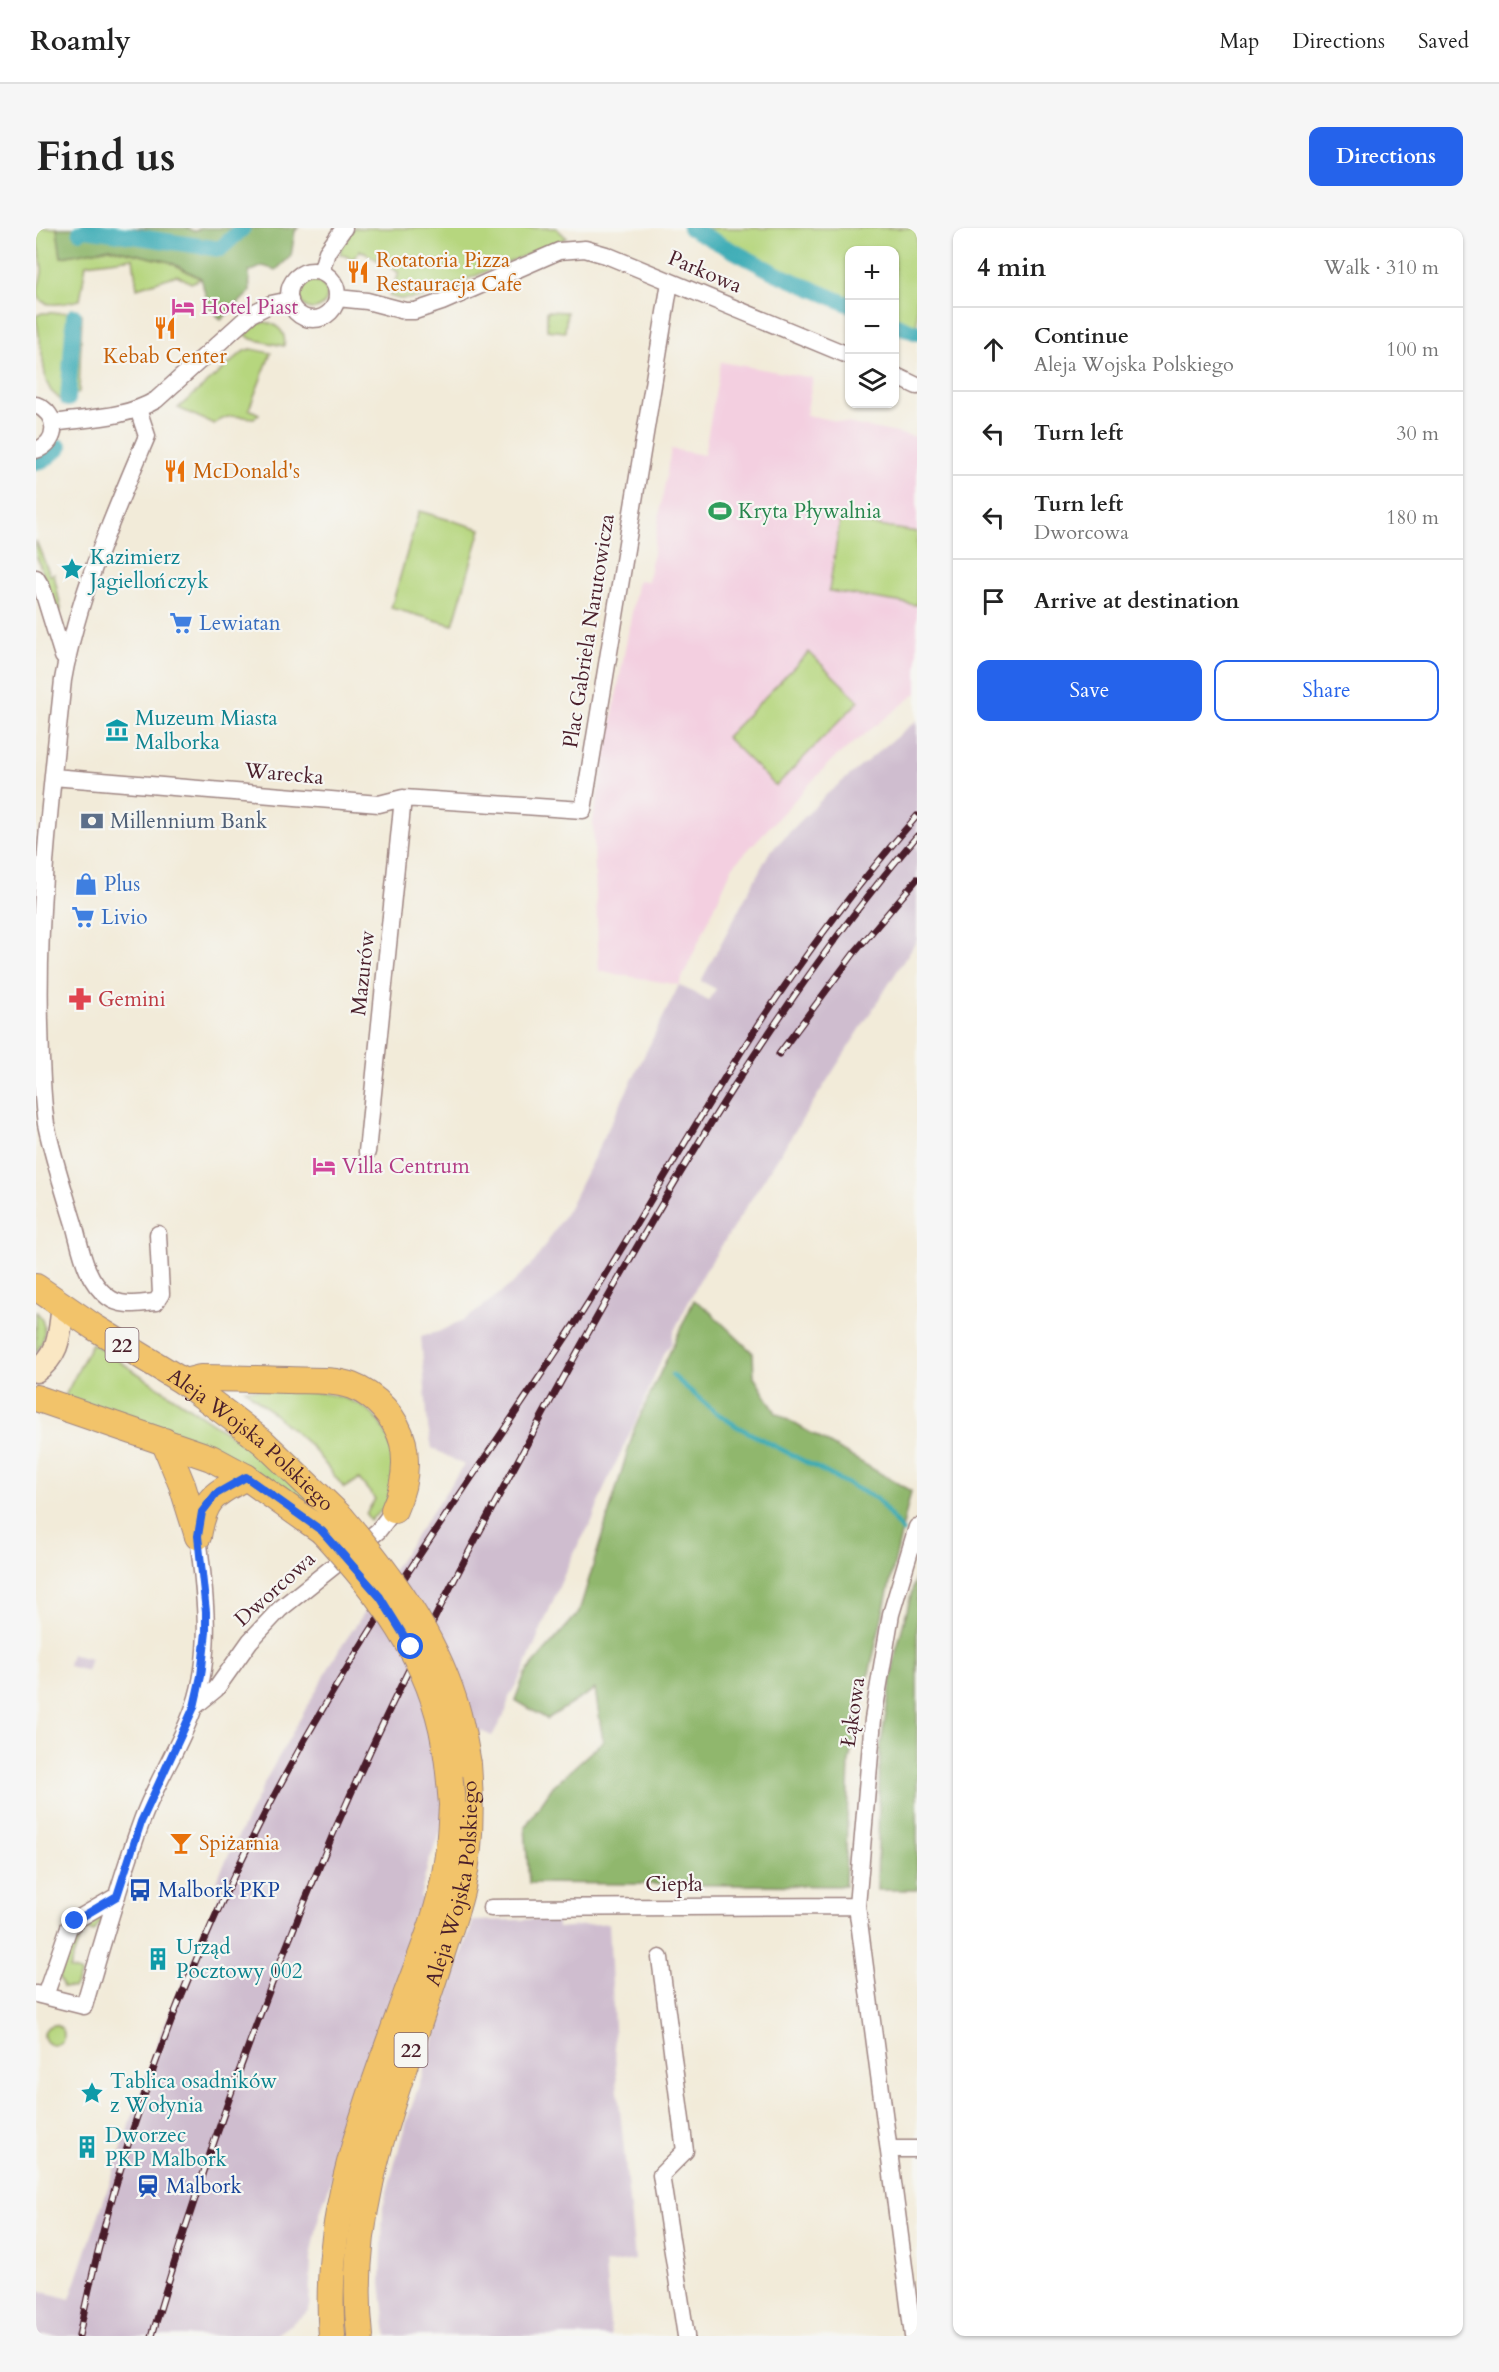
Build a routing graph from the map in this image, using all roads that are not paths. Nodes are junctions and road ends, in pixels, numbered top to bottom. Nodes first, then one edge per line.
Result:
1 (344, 228) edge
2 (321, 272) junction
3 (670, 282) junction
4 (337, 298) junction
5 (291, 300) junction
6 (845, 354) edge
7 (899, 377) edge
8 (917, 386) edge
9 (36, 405) edge
10 (138, 409) junction
11 (54, 423) junction
12 (36, 450) edge
13 (36, 578) edge
14 (67, 661) junction
15 (53, 777) junction
16 (403, 798) junction
17 (41, 1124) edge
18 (368, 1152) dead end
19 (158, 1234) dead end
20 (36, 1287) edge
21 (63, 1305) junction
22 (36, 1371) edge
23 (184, 1382) junction
24 (36, 1398) edge
25 (164, 1441) junction
26 (246, 1477) junction
27 (394, 1510) joint
28 (332, 1524) junction
29 (917, 1527) edge
30 (198, 1536) junction
31 (194, 1707) junction
32 (117, 1896) junction
33 (857, 1906) junction
34 (490, 1908) dead end
35 (660, 1958) dead end
36 (40, 1995) edge
37 (890, 2149) junction
38 (917, 2149) edge
39 (332, 2336) edge
40 (360, 2336) edge
41 (686, 2336) edge
42 (913, 2336) edge

1 - 2 street
2 - 4 street
2 - 5 street
3 - 4 street, Parkowa
3 - 6 street, Parkowa
3 - 16 street, Plac Gabriela Narutowicza
4 - 5 street
5 - 10 street
7 - 8 street
9 - 11 street
10 - 11 street
10 - 14 street
11 - 12 street
13 - 14 street
14 - 15 street
15 - 16 street, Warecka
15 - 17 street
16 - 18 street, Mazurów
17 - 19 street
20 - 21 main road, 22
21 - 22 main road
21 - 23 main road, Aleja Wojska Polskiego / 22
23 - 27 main road
23 - 28 main road, Aleja Wojska Polskiego / 22
24 - 25 main road, Aleja Wojska Polskiego / 22
25 - 26 main road, Aleja Wojska Polskiego / 22
25 - 30 main road
26 - 28 main road, Aleja Wojska Polskiego / 22
26 - 30 main road
27 - 31 street, Dworcowa
28 - 39 main road, Aleja Wojska Polskiego / 22, bridge
28 - 40 main road, Aleja Wojska Polskiego / 22, bridge
29 - 33 street, Łąkowa
30 - 31 street, Dworcowa
31 - 32 street, Dworcowa
32 - 36 street, Dworcowa
32 - 36 street, Dworcowa
33 - 34 street, Ciepła
33 - 37 street, Łąkowa
35 - 41 street
37 - 38 street
37 - 42 street, Łąkowa

